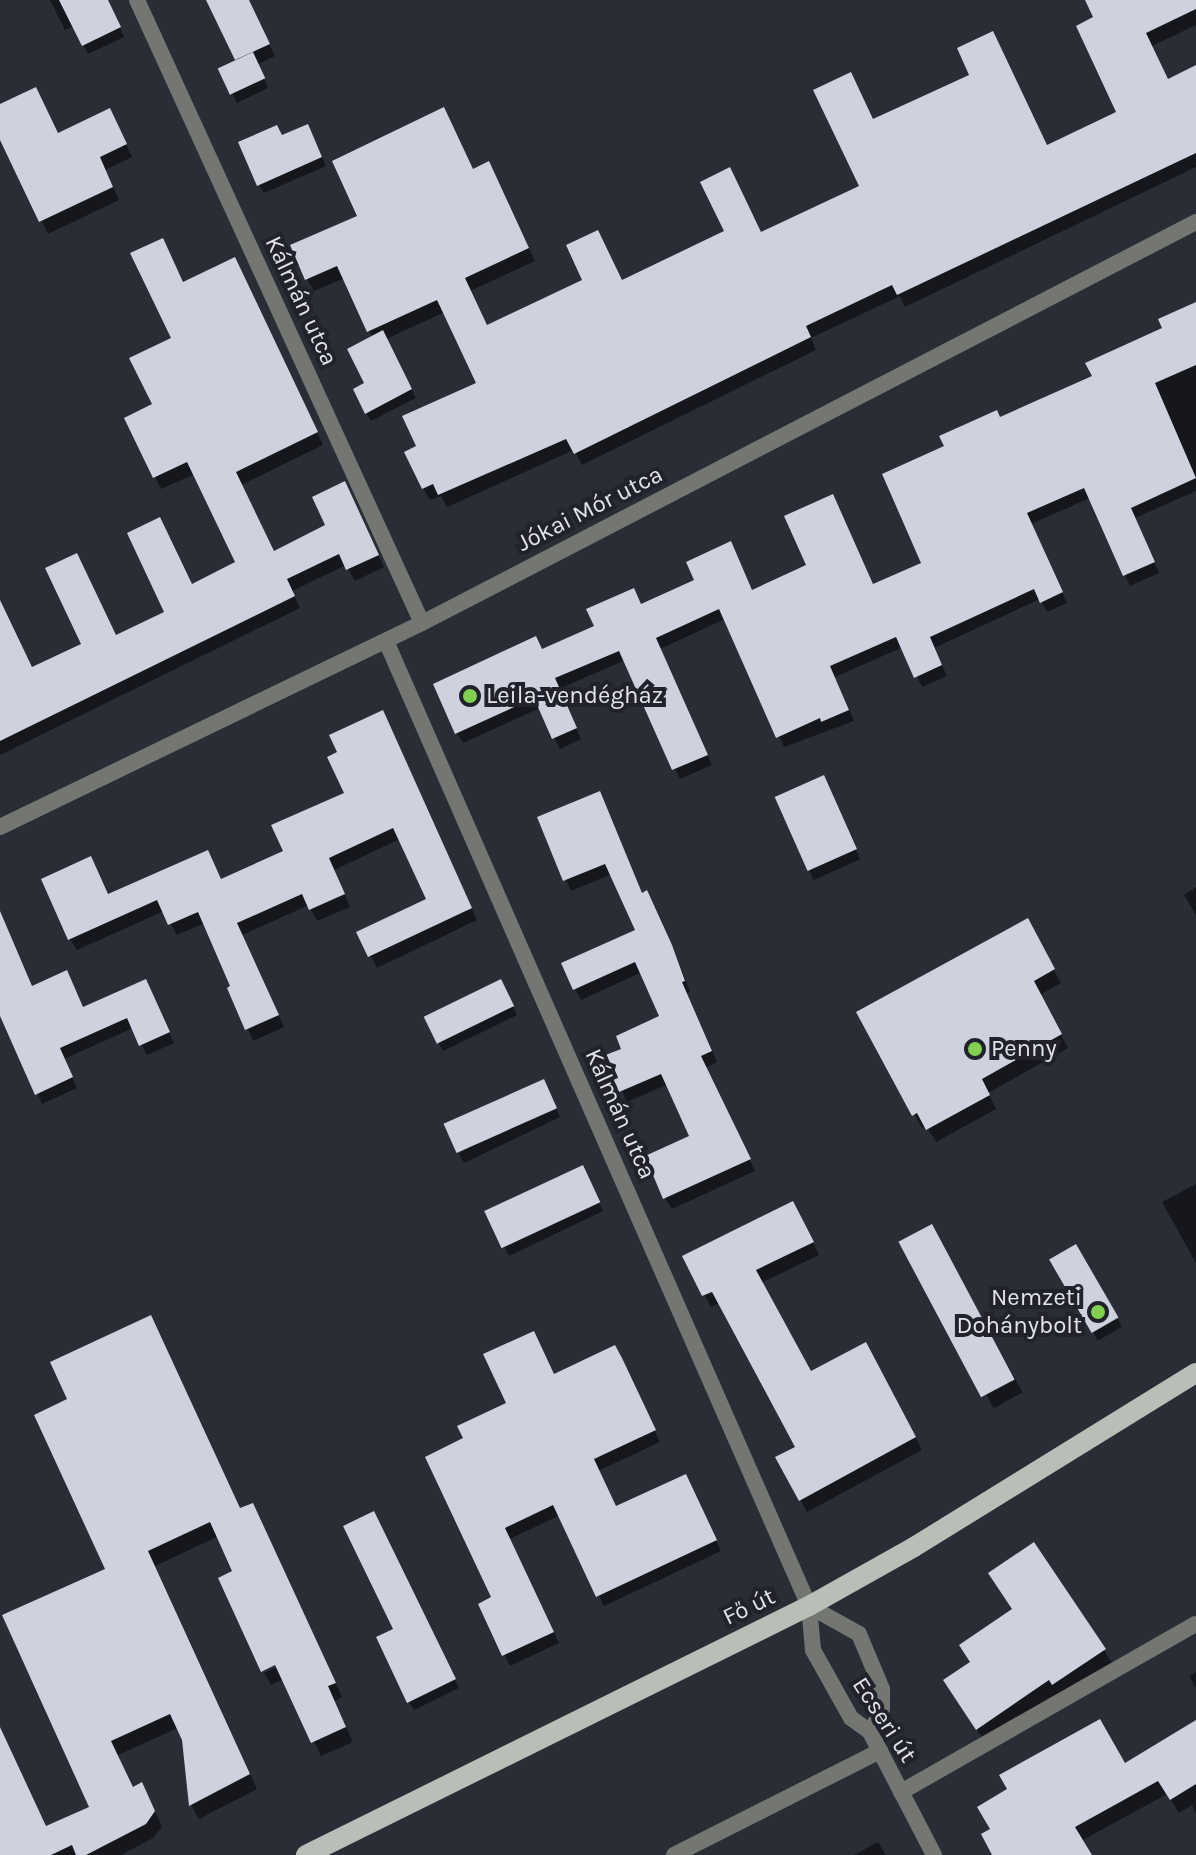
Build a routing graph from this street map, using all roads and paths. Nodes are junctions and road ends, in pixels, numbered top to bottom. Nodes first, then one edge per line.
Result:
1 (137, 0) edge
2 (1196, 222) edge
3 (422, 623) junction
4 (386, 641) junction
5 (0, 827) edge
6 (1196, 1373) edge
7 (809, 1606) junction
8 (1196, 1624) edge
9 (870, 1732) junction
10 (880, 1751) junction
11 (901, 1792) junction
12 (306, 1855) edge
13 (674, 1855) edge
14 (934, 1855) edge

1 - 3 street, Kálmán utca
2 - 3 street, Jókai Mór utca
3 - 4 street, Jókai Mór utca
4 - 5 street, Jókai Mór utca
4 - 7 street, Kálmán utca
6 - 7 main road, Fő út
7 - 9 street, Ecseri út
7 - 9 street
7 - 12 main road, Fő út
8 - 11 street
9 - 10 street, Ecseri út
10 - 11 street, Ecseri út
10 - 13 street
11 - 14 street, Ecseri út

